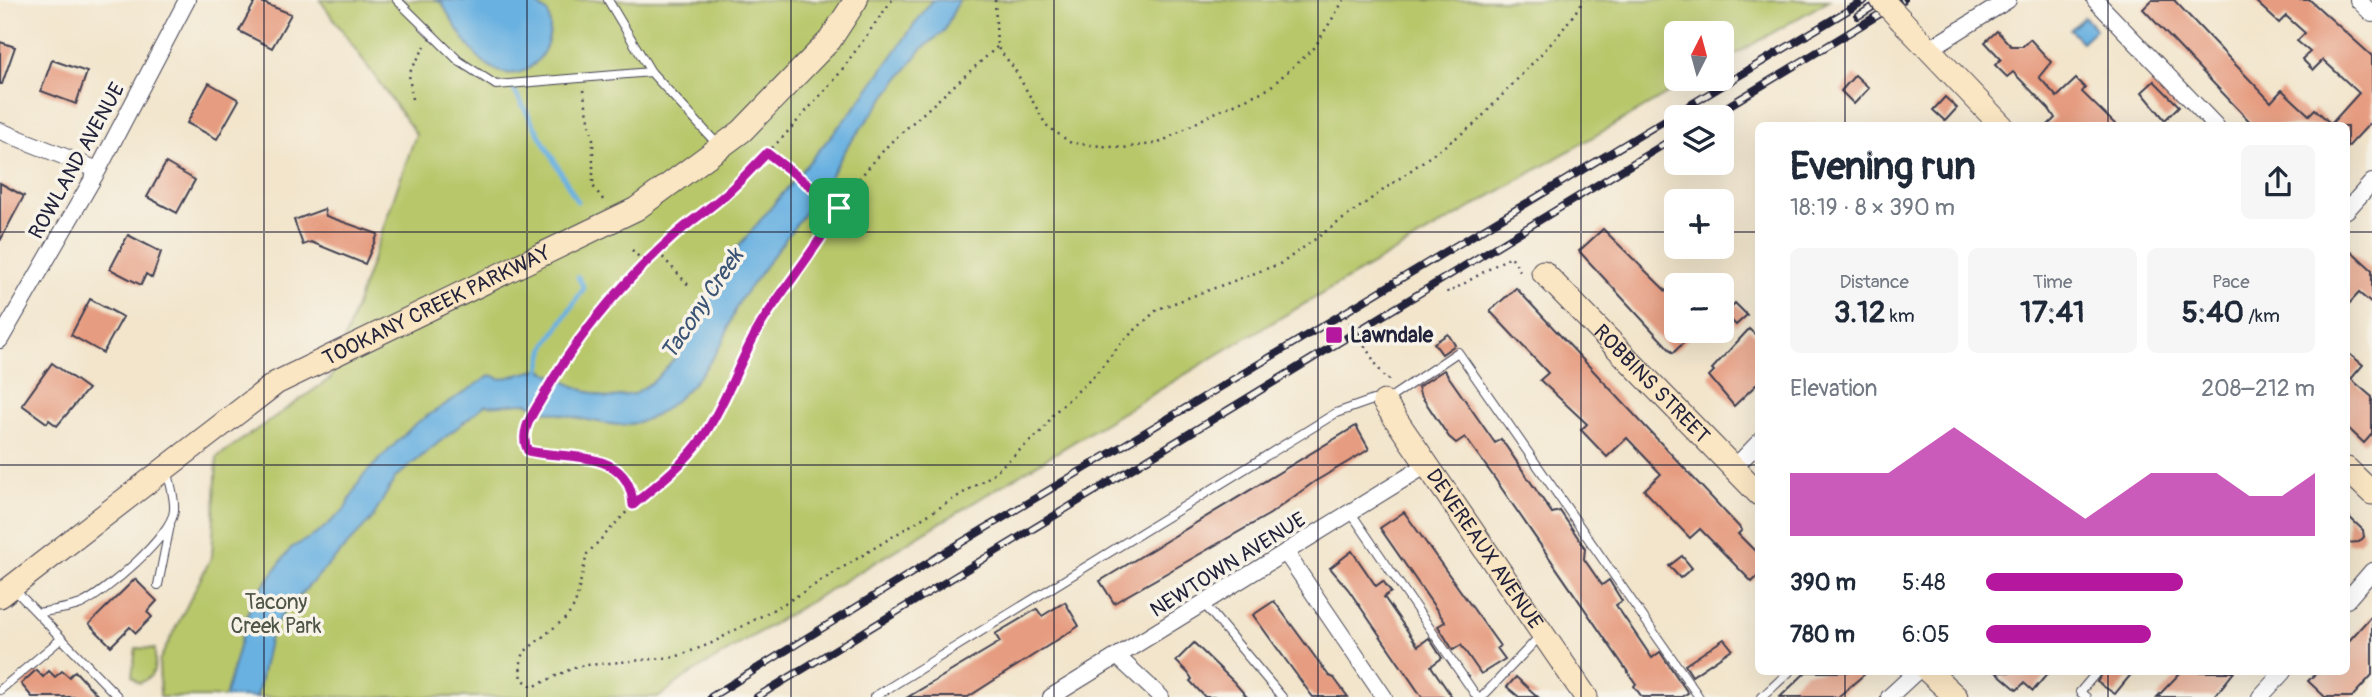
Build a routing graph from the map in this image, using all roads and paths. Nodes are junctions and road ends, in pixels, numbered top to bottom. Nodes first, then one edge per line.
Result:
1 (187, 0) edge
2 (397, 0) edge
3 (608, 0) edge
4 (856, 0) edge
5 (892, 0) edge
6 (995, 0) edge
7 (1344, 0) edge
8 (1584, 0) edge
9 (1882, 0) edge
10 (2008, 0) edge
11 (2095, 0) edge
12 (2358, 0) edge
13 (2372, 14) edge
14 (433, 36) junction
15 (997, 47) junction
16 (1928, 50) junction
17 (651, 72) junction
18 (578, 76) junction
19 (412, 99) dead end
20 (1998, 122) edge
21 (2212, 122) edge
22 (0, 131) edge
23 (720, 147) junction
24 (767, 153) junction
25 (98, 170) junction
26 (2372, 182) edge
27 (604, 201) dead end
28 (839, 208) junction
29 (2350, 208) edge
30 (632, 250) dead end
31 (658, 252) junction
32 (646, 264) junction
33 (1543, 272) joint
34 (691, 288) dead end
35 (1447, 291) dead end
36 (1342, 310) dead end
37 (0, 340) edge
38 (1393, 396) junction
39 (1755, 446) edge
40 (166, 465) junction
41 (1425, 466) junction
42 (1734, 468) junction
43 (2350, 472) edge
44 (1755, 490) edge
45 (2372, 493) edge
46 (633, 505) junction
47 (1351, 513) junction
48 (170, 525) junction
49 (1286, 553) junction
50 (2372, 571) edge
51 (158, 585) dead end
52 (6, 591) edge
53 (2350, 597) edge
54 (1204, 604) junction
55 (38, 613) junction
56 (1541, 635) junction
57 (61, 639) junction
58 (1119, 658) junction
59 (1786, 675) edge
60 (1913, 675) edge
61 (1932, 675) edge
62 (2094, 675) edge
63 (2280, 675) edge
64 (0, 690) edge
65 (118, 697) edge
66 (874, 697) edge
67 (1052, 697) edge
68 (1161, 697) edge
69 (1282, 697) edge
70 (1384, 697) edge
71 (1480, 697) edge
72 (1586, 697) edge
73 (1699, 697) edge
74 (1762, 697) edge
75 (1889, 697) edge
76 (1956, 697) edge
77 (2086, 697) edge
78 (2260, 697) edge

1 - 25 street, ROWLAND AVENUE
2 - 14 lane
3 - 17 lane
4 - 23 main road, TOOKANY CREEK PARKWAY
5 - 24 path
6 - 15 path
7 - 15 path
8 - 46 path
9 - 16 main road, bridge
10 - 16 street
11 - 21 street
12 - 13 street
14 - 18 lane
14 - 19 path
15 - 28 path
16 - 20 main road
17 - 18 lane
17 - 23 lane
18 - 27 path
22 - 25 street
23 - 40 main road, TOOKANY CREEK PARKWAY
24 - 28 path
24 - 31 path
25 - 37 street, ROWLAND AVENUE
26 - 29 street
28 - 46 path
30 - 32 path
31 - 32 path
31 - 34 path
32 - 46 path
33 - 35 path
33 - 42 main road, ROBBINS STREET
36 - 38 path
38 - 41 main road, DEVEREAUX AVENUE
38 - 66 lane
38 - 73 lane
39 - 42 street
40 - 48 lane
40 - 52 main road, TOOKANY CREEK PARKWAY
41 - 47 street, NEWTOWN AVENUE
41 - 56 main road, DEVEREAUX AVENUE
42 - 44 main road, ROBBINS STREET
43 - 45 main road
47 - 49 street, NEWTOWN AVENUE
47 - 71 lane
48 - 51 lane
48 - 55 lane
49 - 54 street, NEWTOWN AVENUE
49 - 70 street
50 - 53 street
52 - 55 lane
54 - 58 street, NEWTOWN AVENUE
54 - 69 lane
55 - 57 lane
56 - 71 lane
56 - 72 main road, DEVEREAUX AVENUE
57 - 64 lane
57 - 65 lane
58 - 67 street, NEWTOWN AVENUE
58 - 68 street
59 - 74 lane
60 - 75 street
61 - 76 main road
62 - 77 lane
63 - 78 street

